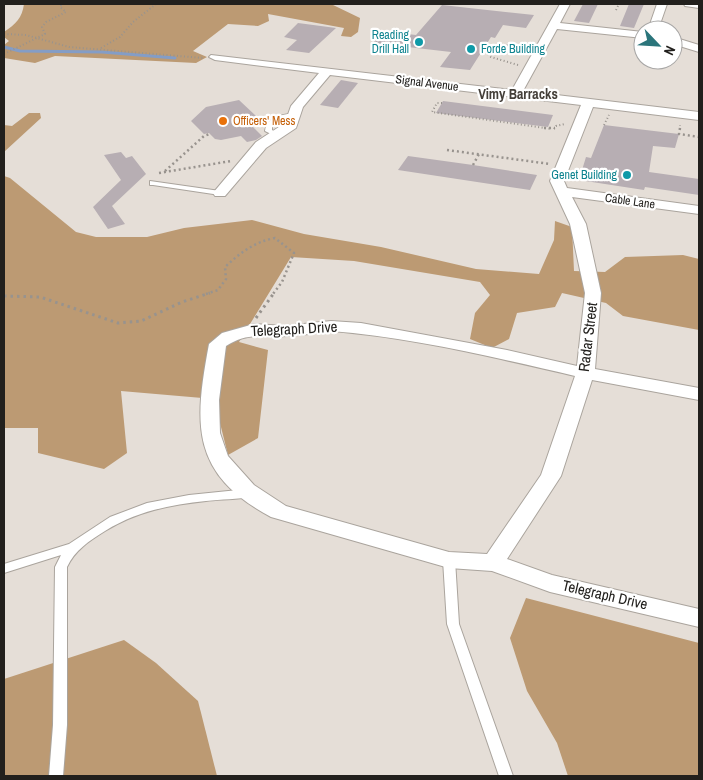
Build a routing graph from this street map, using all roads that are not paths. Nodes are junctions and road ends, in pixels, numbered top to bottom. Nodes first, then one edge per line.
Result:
1 (565, 4) edge
2 (662, 4) edge
3 (689, 4) edge
4 (699, 5) edge
5 (656, 20) edge
6 (553, 25) junction
7 (633, 34) edge
8 (683, 43) edge
9 (699, 49) edge
10 (215, 57) road end
11 (327, 71) junction
12 (516, 93) junction
13 (589, 102) junction
14 (699, 116) edge
15 (153, 183) dead end
16 (561, 191) junction
17 (220, 193) joint
18 (699, 210) edge
19 (585, 373) junction
20 (699, 394) edge
21 (248, 493) junction
22 (70, 548) junction
23 (449, 560) junction
24 (493, 563) junction
25 (4, 568) edge
26 (699, 618) edge
27 (56, 776) edge
28 (506, 776) edge

1 - 6 street
2 - 5 street
3 - 4 street
6 - 7 street
6 - 12 street
8 - 9 street
10 - 11 street, Signal Avenue
11 - 12 street, Signal Avenue
11 - 17 street
12 - 13 street, Signal Avenue
13 - 14 street, Signal Avenue
13 - 16 street
15 - 17 lane
16 - 18 street, Cable Lane
16 - 19 street, Radar Street
19 - 20 street, Telegraph Drive
19 - 21 street, Telegraph Drive
19 - 24 street, Radar Street
21 - 22 lane
21 - 23 street, Telegraph Drive
22 - 25 lane
22 - 27 lane
23 - 24 street, Telegraph Drive
23 - 28 lane
24 - 26 street, Telegraph Drive

